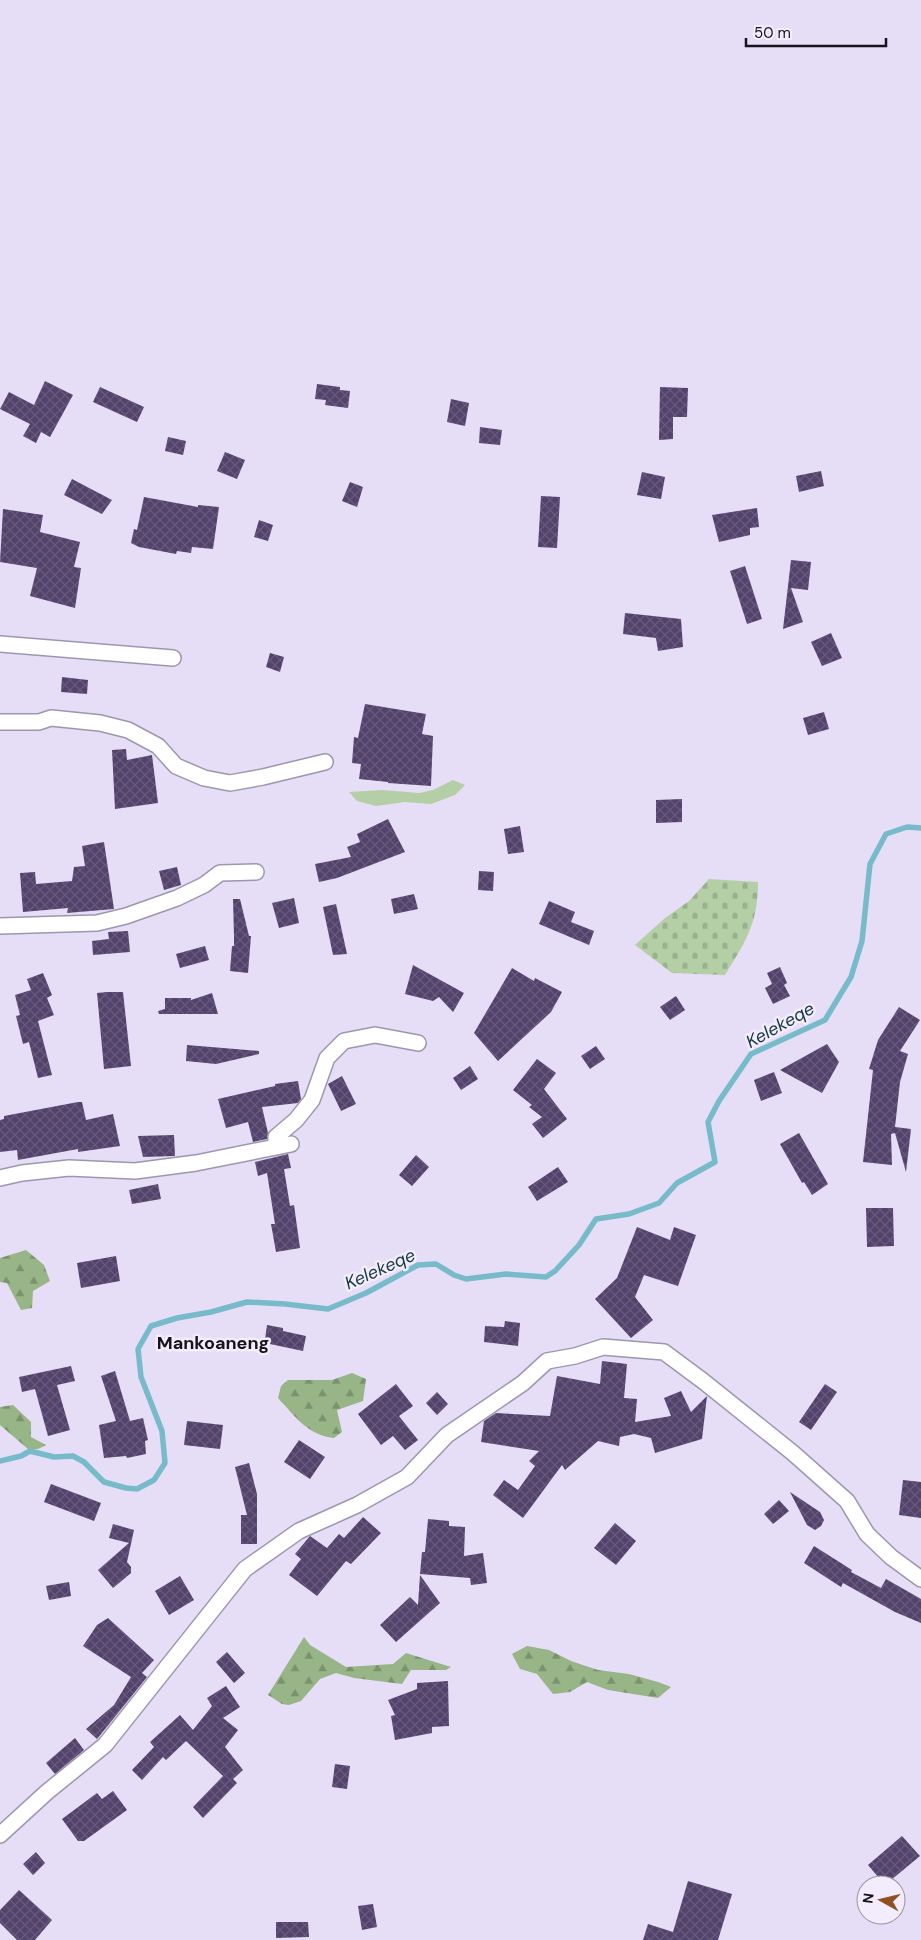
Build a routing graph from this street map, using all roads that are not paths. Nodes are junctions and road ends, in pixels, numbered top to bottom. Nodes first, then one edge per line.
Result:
1 (0, 644) edge
2 (173, 658) dead end
3 (0, 722) edge
4 (325, 762) dead end
5 (256, 872) dead end
6 (0, 926) edge
7 (418, 1043) dead end
8 (291, 1144) dead end
9 (276, 1147) junction
10 (0, 1178) edge
11 (921, 1579) edge
12 (0, 1835) edge

1 - 2 street
3 - 4 street
5 - 6 street
7 - 9 street
8 - 9 street
9 - 10 street
11 - 12 street

